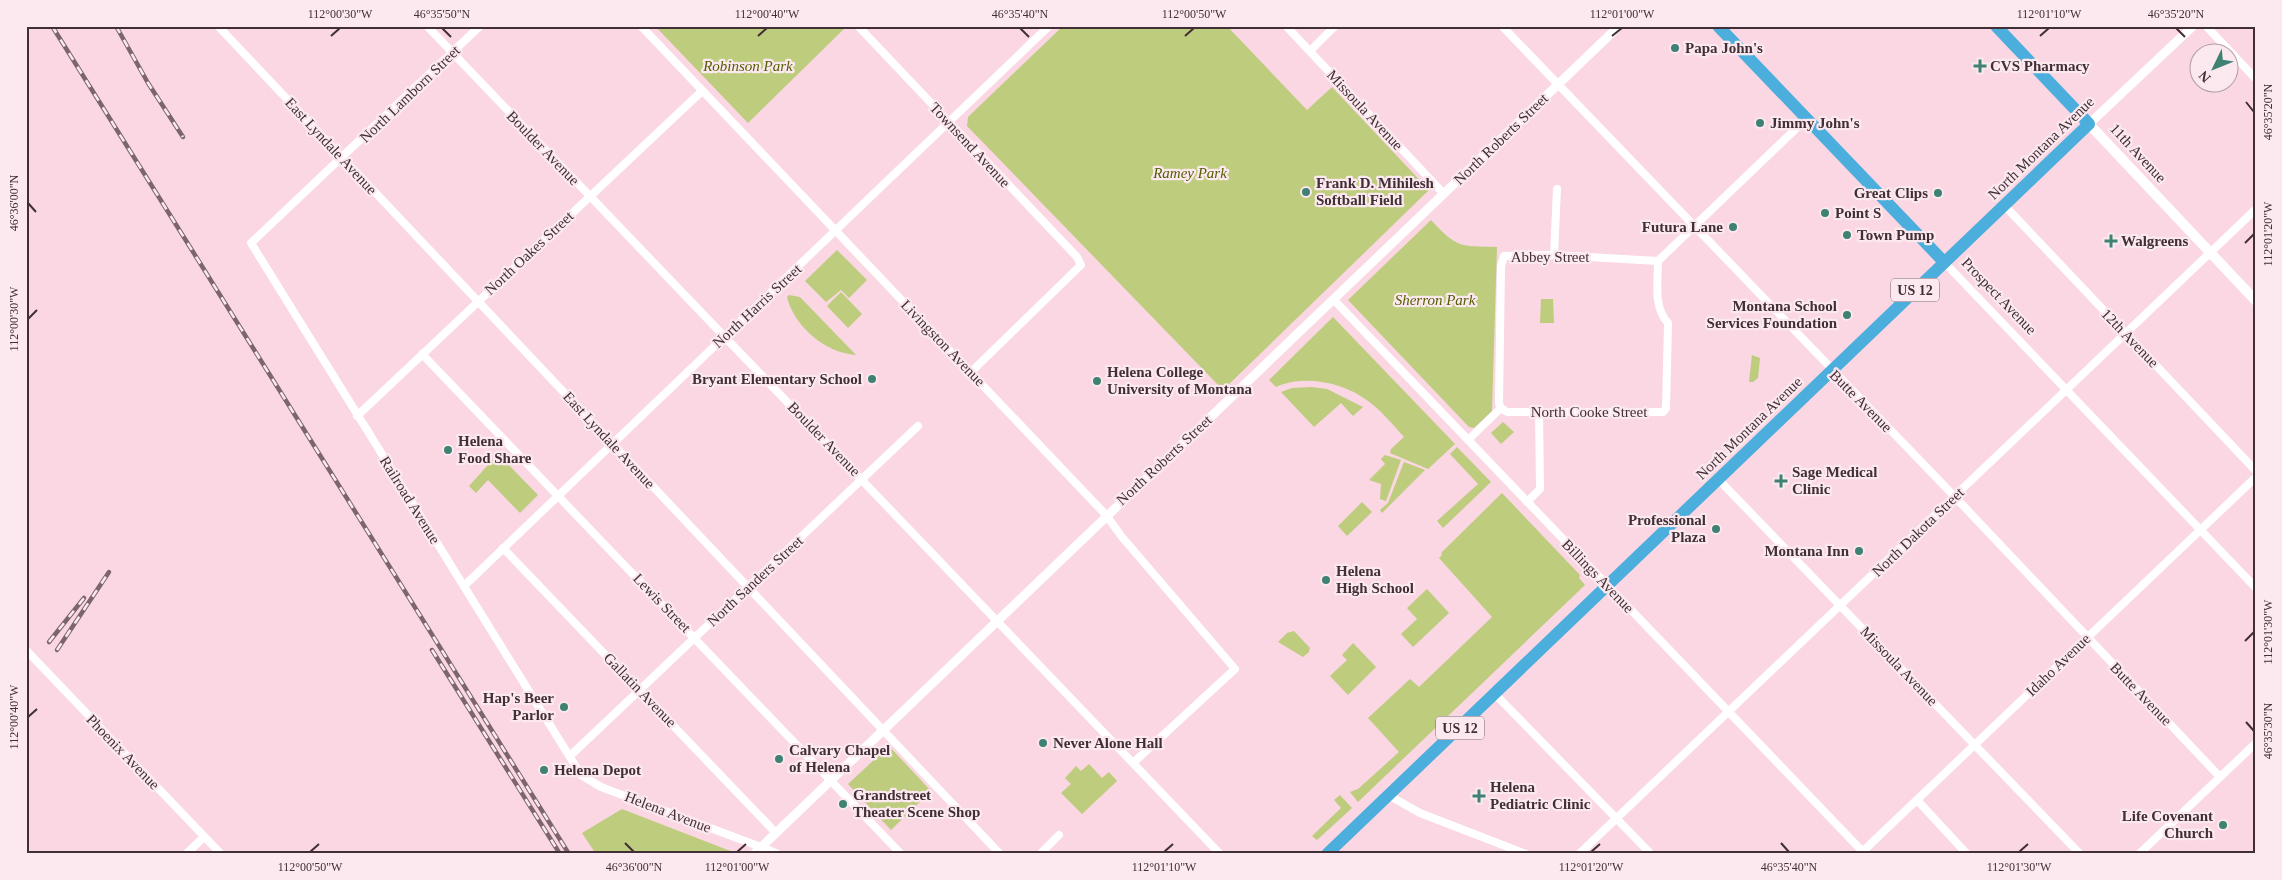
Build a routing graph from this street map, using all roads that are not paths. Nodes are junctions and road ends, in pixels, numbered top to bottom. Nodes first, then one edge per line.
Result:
1 (218, 26) edge
2 (427, 26) edge
3 (480, 26) edge
4 (641, 26) edge
5 (858, 26) edge
6 (1049, 26) edge
7 (1286, 26) edge
8 (1335, 26) edge
9 (1502, 26) edge
10 (1619, 26) edge
11 (1718, 26) edge
12 (1996, 26) edge
13 (2193, 26) edge
14 (2206, 26) edge
15 (1310, 50) junction
16 (452, 53) junction
17 (2256, 79) edge
18 (1558, 85) junction
19 (702, 91) junction
20 (1807, 118) junction
21 (949, 122) junction
22 (2089, 124) junction
23 (342, 158) junction
24 (1557, 189) dead end
25 (1444, 194) junction
26 (589, 196) junction
27 (2004, 205) junction
28 (2256, 209) edge
29 (1695, 226) junction
30 (836, 230) junction
31 (251, 243) joint
32 (2210, 253) junction
33 (1554, 255) junction
34 (1658, 261) junction
35 (1944, 262) junction
36 (1334, 300) junction
37 (477, 301) junction
38 (2256, 301) edge
39 (2126, 334) junction
40 (724, 336) junction
41 (422, 354) junction
42 (1832, 371) junction
43 (971, 372) junction
44 (2067, 390) junction
45 (1501, 408) junction
46 (1539, 411) junction
47 (357, 416) junction
48 (918, 426) dead end
49 (1468, 440) junction
50 (612, 444) junction
51 (2256, 471) edge
52 (2256, 477) edge
53 (862, 478) junction
54 (1718, 479) junction
55 (558, 496) junction
56 (1955, 497) junction
57 (1527, 502) junction
58 (1106, 515) junction
59 (2200, 529) junction
60 (503, 548) junction
61 (464, 586) junction
62 (1607, 586) junction
63 (748, 587) junction
64 (2256, 588) edge
65 (1841, 605) junction
66 (998, 621) junction
67 (696, 637) junction
68 (2087, 637) junction
69 (26, 650) edge
70 (639, 690) junction
71 (1495, 694) junction
72 (1729, 713) junction
73 (883, 730) junction
74 (2256, 743) edge
75 (1974, 745) junction
76 (570, 756) junction
77 (1133, 763) junction
78 (2220, 777) junction
79 (832, 780) junction
80 (1388, 795) junction
81 (1916, 800) junction
82 (1618, 819) junction
83 (776, 833) junction
84 (1059, 835) dead end
85 (204, 837) junction
86 (758, 851) edge
87 (1861, 853) edge
88 (186, 854) edge
89 (220, 854) edge
90 (777, 854) edge
91 (901, 854) edge
92 (1000, 854) edge
93 (1040, 854) edge
94 (1220, 854) edge
95 (1328, 854) edge
96 (1526, 854) edge
97 (1579, 854) edge
98 (1651, 854) edge
99 (1967, 854) edge
100 (2080, 854) edge
101 (2140, 854) edge

1 - 23 street, East Lyndale Avenue
2 - 16 street, Boulder Avenue
3 - 16 street, North Lamborn Street
4 - 19 street, Livingston Avenue
5 - 21 street, Townsend Avenue
6 - 21 street, North Harris Street
7 - 15 street, Missoula Avenue
8 - 15 street
9 - 18 street, Butte Avenue
10 - 18 street, North Roberts Street
11 - 20 highway, Prospect Avenue
12 - 22 highway, 11th Avenue
13 - 22 street, North Montana Avenue
14 - 17 street
15 - 25 street, Missoula Avenue
16 - 23 street, North Lamborn Street
16 - 26 street, Boulder Avenue
18 - 25 street, North Roberts Street
18 - 29 street, Butte Avenue
19 - 26 street, North Oakes Street
19 - 30 street, Livingston Avenue
20 - 29 street
20 - 35 highway, Prospect Avenue
21 - 30 street, North Harris Street
21 - 43 street, Townsend Avenue
22 - 27 highway, North Montana Avenue
22 - 32 main road, 11th Avenue
23 - 31 street, North Lamborn Street
23 - 37 street, East Lyndale Avenue
24 - 33 street
25 - 36 street, North Roberts Street
26 - 37 street, North Oakes Street
26 - 40 street, Boulder Avenue
27 - 35 highway, North Montana Avenue
27 - 39 street, 12th Avenue
28 - 32 street, North Dakota Street
29 - 34 street
29 - 42 street, Butte Avenue
30 - 40 street, North Harris Street
30 - 43 street, Livingston Avenue
31 - 47 street, Railroad Avenue
32 - 38 main road, 11th Avenue
32 - 39 street, North Dakota Street
33 - 34 street, Abbey Street
33 - 45 street, Abbey Street
34 - 46 street, North Cooke Street
35 - 42 highway, North Montana Avenue / US 12
35 - 44 street, Prospect Avenue
36 - 49 street, Billings Avenue
36 - 58 street, North Roberts Street
37 - 41 street, North Oakes Street
37 - 50 street, East Lyndale Avenue
39 - 44 street, North Dakota Street
39 - 51 street, 12th Avenue
40 - 50 street, North Harris Street
40 - 53 street, Boulder Avenue
41 - 47 street, North Oakes Street
41 - 55 street, Lewis Street
42 - 54 highway, North Montana Avenue / US 12
42 - 56 street, Butte Avenue
43 - 58 street, Livingston Avenue
44 - 56 street, North Dakota Street
44 - 59 street, Prospect Avenue
45 - 46 street, North Cooke Street
45 - 49 street
46 - 57 street
47 - 61 street, Railroad Avenue
48 - 53 street, North Sanders Street
49 - 57 street, Billings Avenue
50 - 55 street, North Harris Street
50 - 63 street, East Lyndale Avenue
52 - 59 street, Idaho Avenue
53 - 63 street, North Sanders Street
53 - 66 street, Boulder Avenue
54 - 62 highway, North Montana Avenue / US 12
54 - 65 street, Missoula Avenue
55 - 60 street, North Harris Street
55 - 67 street, Lewis Street
56 - 65 street, North Dakota Street
56 - 68 street, Butte Avenue
57 - 62 street, Billings Avenue
58 - 66 street, North Roberts Street
58 - 77 street, Livingston Avenue
59 - 64 street, Prospect Avenue
59 - 68 street, Idaho Avenue
60 - 61 street, North Harris Street
60 - 70 street, Gallatin Avenue
61 - 76 street, Railroad Avenue
62 - 71 highway, North Montana Avenue / US 12
62 - 72 street, Billings Avenue
63 - 67 street, North Sanders Street
63 - 73 street, East Lyndale Avenue
65 - 72 street, North Dakota Street
65 - 75 street, Missoula Avenue
66 - 73 street, North Roberts Street
66 - 77 street, Boulder Avenue
67 - 70 street, North Sanders Street
67 - 79 street, Lewis Street
68 - 75 street, Idaho Avenue
68 - 78 street, Butte Avenue
69 - 85 street, Phoenix Avenue
70 - 76 street, North Sanders Street
70 - 83 street, Gallatin Avenue
71 - 80 highway, North Montana Avenue / US 12
71 - 82 street
72 - 82 street, North Dakota Street
72 - 87 street, Billings Avenue
73 - 79 street, North Roberts Street
73 - 92 street, East Lyndale Avenue
74 - 78 street
75 - 81 street, Idaho Avenue
75 - 100 street, Missoula Avenue
76 - 86 street, Helena Avenue
77 - 94 street, Boulder Avenue
78 - 101 street
79 - 83 street, North Roberts Street
79 - 91 street, Lewis Street
80 - 95 highway, North Montana Avenue / US 12
80 - 96 street
81 - 87 street, Idaho Avenue
81 - 99 street
82 - 97 street, North Dakota Street
82 - 98 street
83 - 86 street, North Roberts Street
84 - 93 street
85 - 88 street
85 - 89 street, Phoenix Avenue
86 - 90 street, Helena Avenue

